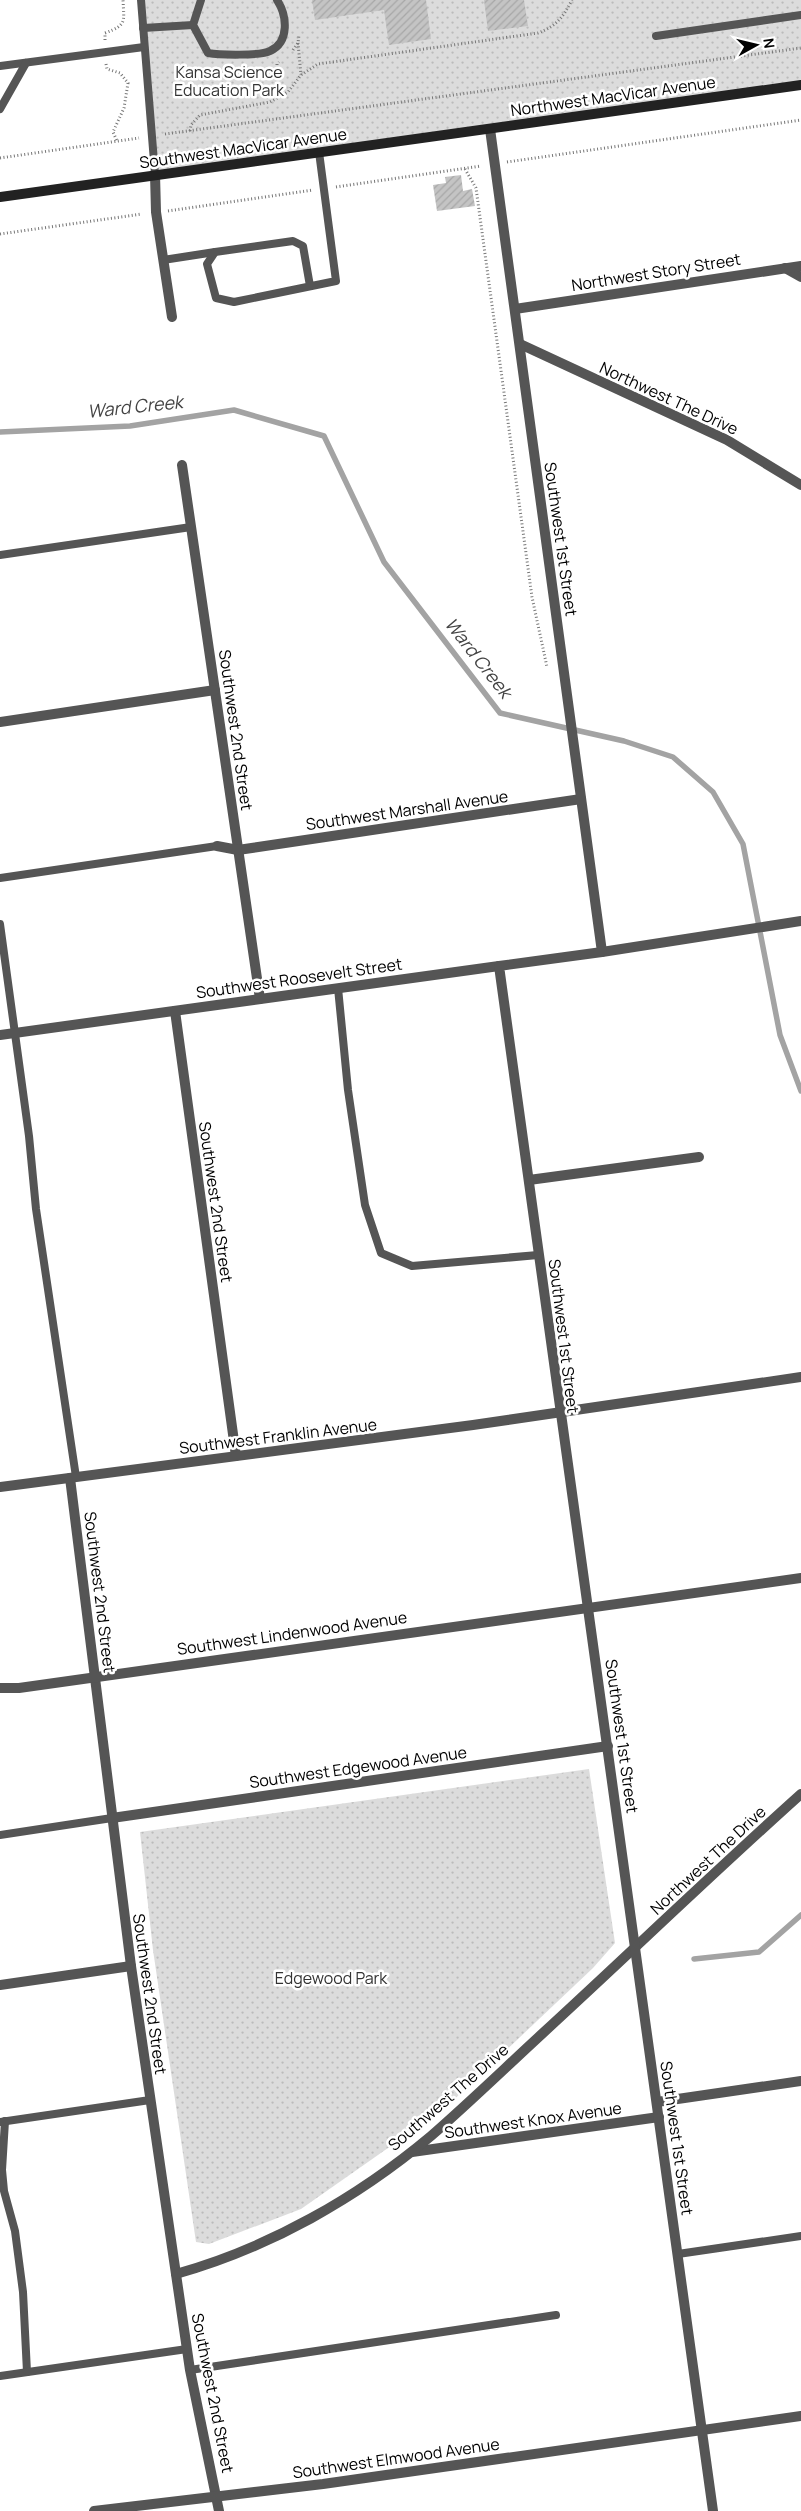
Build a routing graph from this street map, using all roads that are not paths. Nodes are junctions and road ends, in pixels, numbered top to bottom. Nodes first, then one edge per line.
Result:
1 (141, 0) edge
2 (201, 0) edge
3 (277, 0) edge
4 (801, 15) edge
5 (193, 25) junction
6 (143, 28) junction
7 (656, 36) dead end
8 (144, 47) junction
9 (26, 63) junction
10 (0, 66) edge
11 (801, 85) edge
12 (0, 109) edge
13 (490, 129) junction
14 (319, 152) junction
15 (155, 174) junction
16 (0, 197) edge
17 (215, 252) junction
18 (163, 260) junction
19 (801, 266) edge
20 (785, 268) junction
21 (801, 277) edge
22 (310, 286) junction
23 (516, 309) junction
24 (172, 317) dead end
25 (520, 344) junction
26 (182, 465) dead end
27 (801, 485) edge
28 (191, 527) junction
29 (0, 555) edge
30 (215, 690) junction
31 (0, 722) edge
32 (580, 799) junction
33 (217, 846) joint
34 (238, 850) junction
35 (0, 878) edge
36 (799, 922) edge
37 (0, 924) edge
38 (602, 952) junction
39 (499, 966) junction
40 (338, 988) junction
41 (260, 999) junction
42 (174, 1011) junction
43 (16, 1032) junction
44 (0, 1034) edge
45 (699, 1157) dead end
46 (529, 1180) junction
47 (538, 1255) junction
48 (801, 1377) edge
49 (559, 1413) junction
50 (236, 1456) junction
51 (73, 1478) junction
52 (0, 1487) edge
53 (801, 1578) edge
54 (588, 1608) junction
55 (95, 1676) junction
56 (0, 1688) edge
57 (608, 1746) junction
58 (801, 1794) edge
59 (112, 1818) junction
60 (0, 1835) edge
61 (636, 1948) junction
62 (130, 1966) junction
63 (0, 1985) edge
64 (801, 2081) edge
65 (150, 2100) junction
66 (657, 2102) junction
67 (659, 2117) junction
68 (3, 2121) edge
69 (411, 2152) junction
70 (801, 2236) edge
71 (678, 2254) junction
72 (176, 2274) junction
73 (556, 2315) dead end
74 (187, 2349) junction
75 (190, 2370) junction
76 (27, 2372) junction
77 (0, 2376) edge
78 (801, 2416) edge
79 (702, 2431) junction
80 (217, 2496) junction
81 (94, 2511) edge
82 (219, 2511) edge
83 (713, 2511) edge

1 - 6 lane
2 - 5 lane
3 - 5 lane
4 - 7 lane
5 - 6 lane
6 - 8 lane
8 - 9 lane
8 - 15 lane
9 - 10 lane
9 - 12 lane
11 - 13 main road, Northwest MacVicar Avenue
13 - 14 main road, Southwest MacVicar Avenue
13 - 23 street, Southwest 1st Street
14 - 15 main road, Southwest MacVicar Avenue
14 - 22 lane
15 - 16 main road, Southwest MacVicar Avenue
15 - 18 street
17 - 18 lane
17 - 22 lane
17 - 22 lane
18 - 24 street
19 - 20 street, Northwest Story Street
20 - 21 street
20 - 23 street, Northwest Story Street
23 - 25 street, Southwest 1st Street
25 - 27 street, Northwest The Drive
25 - 32 street, Southwest 1st Street
26 - 28 street, Southwest 2nd Street
28 - 29 lane
28 - 30 street, Southwest 2nd Street
30 - 31 street
30 - 34 street, Southwest 2nd Street
32 - 34 street, Southwest Marshall Avenue
32 - 38 street, Southwest 1st Street
33 - 34 street, Southwest Marshall Avenue
33 - 35 lane
34 - 41 street, Southwest 2nd Street
36 - 38 street, Southwest Roosevelt Street
37 - 43 lane
38 - 39 street, Southwest Roosevelt Street
39 - 40 street, Southwest Roosevelt Street
39 - 46 street, Southwest 1st Street
40 - 41 street, Southwest Roosevelt Street
40 - 47 lane
41 - 42 street, Southwest Roosevelt Street
42 - 43 street, Southwest Roosevelt Street
42 - 50 street, Southwest 2nd Street
43 - 44 street, Southwest Roosevelt Street
43 - 51 lane
45 - 46 street
46 - 47 street, Southwest 1st Street
47 - 49 street, Southwest 1st Street
48 - 49 street, Southwest Franklin Avenue
49 - 50 street, Southwest Franklin Avenue
49 - 54 street, Southwest 1st Street
50 - 51 street, Southwest Franklin Avenue
51 - 52 street, Southwest Franklin Avenue
51 - 55 street, Southwest 2nd Street
53 - 54 street, Southwest Lindenwood Avenue
54 - 55 street, Southwest Lindenwood Avenue
54 - 57 street, Southwest 1st Street
55 - 56 street, Southwest Lindenwood Avenue
55 - 59 street, Southwest 2nd Street
57 - 59 street, Southwest Edgewood Avenue
57 - 61 street, Southwest 1st Street
58 - 61 street, Northwest The Drive
59 - 60 lane
59 - 62 street, Southwest 2nd Street
61 - 66 street, Southwest 1st Street
61 - 69 street, Southwest The Drive
62 - 63 street
62 - 65 street, Southwest 2nd Street
64 - 66 street
65 - 68 lane
65 - 72 street, Southwest 2nd Street
66 - 67 street, Southwest 1st Street
67 - 69 street, Southwest Knox Avenue
67 - 71 street, Southwest 1st Street
68 - 76 lane
69 - 72 street, Southwest The Drive
70 - 71 lane
71 - 79 street, Southwest 1st Street
72 - 74 street, Southwest 2nd Street
73 - 75 lane
74 - 75 street, Southwest 2nd Street
74 - 76 lane
75 - 80 street, Southwest 2nd Street
76 - 77 lane
78 - 79 street, Southwest Elmwood Avenue
79 - 80 street, Southwest Elmwood Avenue
79 - 83 street, Southwest 1st Street
80 - 81 street, Southwest Elmwood Avenue
80 - 82 street, Southwest 2nd Street

